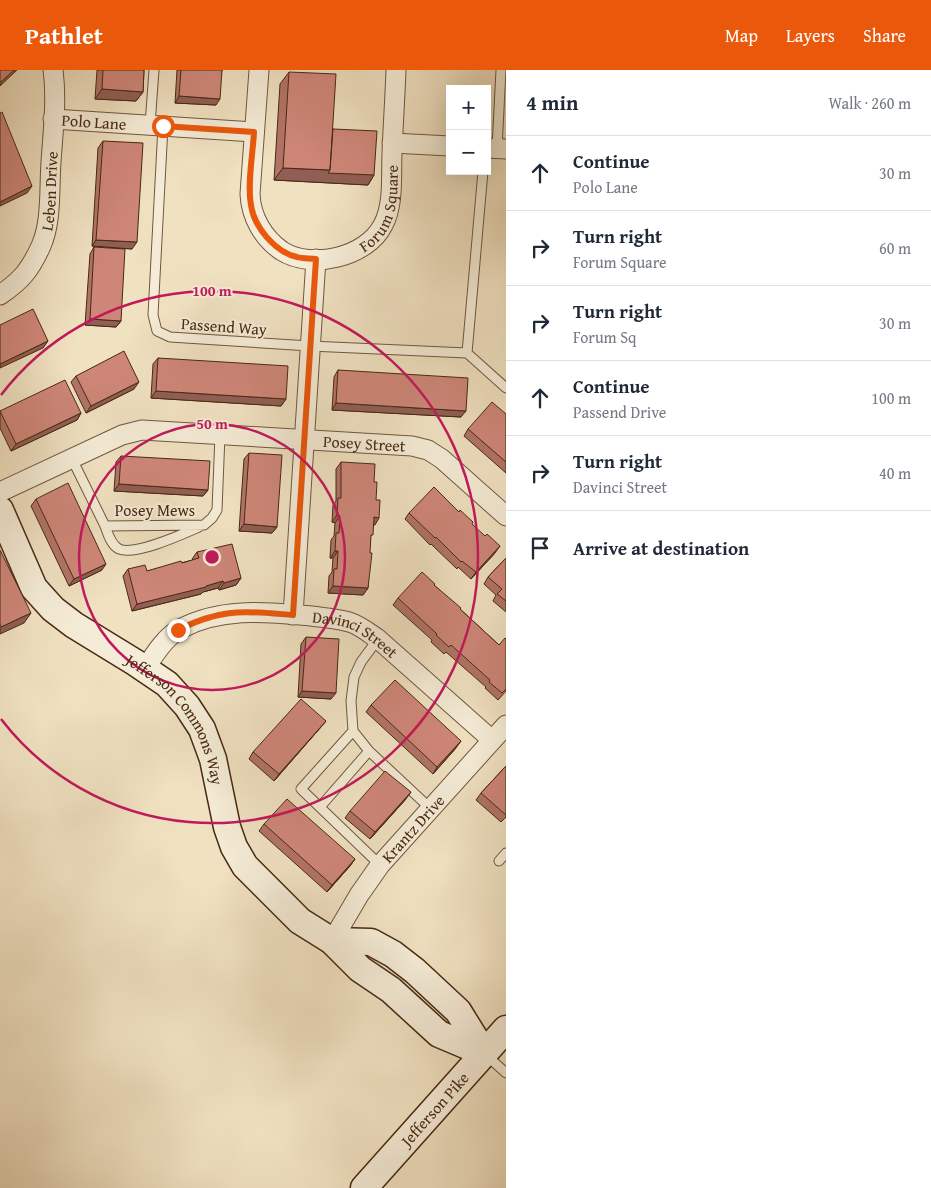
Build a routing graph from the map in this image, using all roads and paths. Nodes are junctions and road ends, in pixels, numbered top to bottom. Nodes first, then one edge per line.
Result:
1 (53, 70) edge
2 (154, 70) edge
3 (259, 70) edge
4 (396, 70) edge
5 (502, 70) edge
6 (53, 119) junction
7 (156, 126) junction
8 (254, 132) junction
9 (392, 142) junction
10 (446, 146) edge
11 (497, 148) edge
12 (483, 175) edge
13 (316, 259) junction
14 (0, 294) edge
15 (310, 346) junction
16 (467, 353) junction
17 (506, 388) edge
18 (220, 435) junction
19 (303, 439) junction
20 (72, 459) junction
21 (0, 492) edge
22 (0, 510) edge
23 (506, 516) edge
24 (204, 525) junction
25 (105, 526) junction
26 (293, 615) junction
27 (378, 639) junction
28 (144, 669) junction
29 (506, 725) edge
30 (353, 731) junction
31 (492, 740) junction
32 (369, 751) junction
33 (320, 807) junction
34 (431, 810) junction
35 (506, 853) edge
36 (499, 861) dead end
37 (380, 865) junction
38 (332, 941) junction
39 (506, 1029) edge
40 (484, 1054) junction
41 (506, 1073) edge
42 (364, 1188) edge

1 - 6 street, Leben Drive
2 - 7 lane
3 - 8 street, Forum Square
4 - 9 street, Forum Square
5 - 11 lane
6 - 7 street, Polo Lane
6 - 14 street, Leben Drive
7 - 8 street, Polo Lane
7 - 15 lane, Passend Way
8 - 13 street, Forum Square
9 - 10 street
9 - 13 street, Forum Square
12 - 16 lane
13 - 15 street
15 - 16 lane, Passend Way
15 - 19 street
16 - 17 lane
18 - 19 street, Posey Street
18 - 20 street, Posey Street
18 - 24 lane, Posey Mews
19 - 23 street, Posey Street
19 - 26 street
20 - 21 street, Posey Street
20 - 25 lane, Posey Mews
22 - 28 street, Jefferson Commons Way
24 - 25 lane, Posey Mews
24 - 25 lane, Posey Mews
26 - 27 street, Davinci Street
26 - 28 street, Davinci Street
27 - 30 lane
27 - 31 street, Davinci Street
28 - 38 street, Jefferson Commons Way
29 - 31 street, Krantz Drive
30 - 32 lane
30 - 33 lane
31 - 34 street, Krantz Drive
32 - 33 lane
32 - 34 lane
33 - 37 lane
34 - 37 street, Krantz Drive
35 - 36 lane
37 - 38 street, Krantz Drive
38 - 40 street, Jefferson Commons Way
39 - 40 street, Jefferson Pike
40 - 41 lane
40 - 42 street, Jefferson Pike

